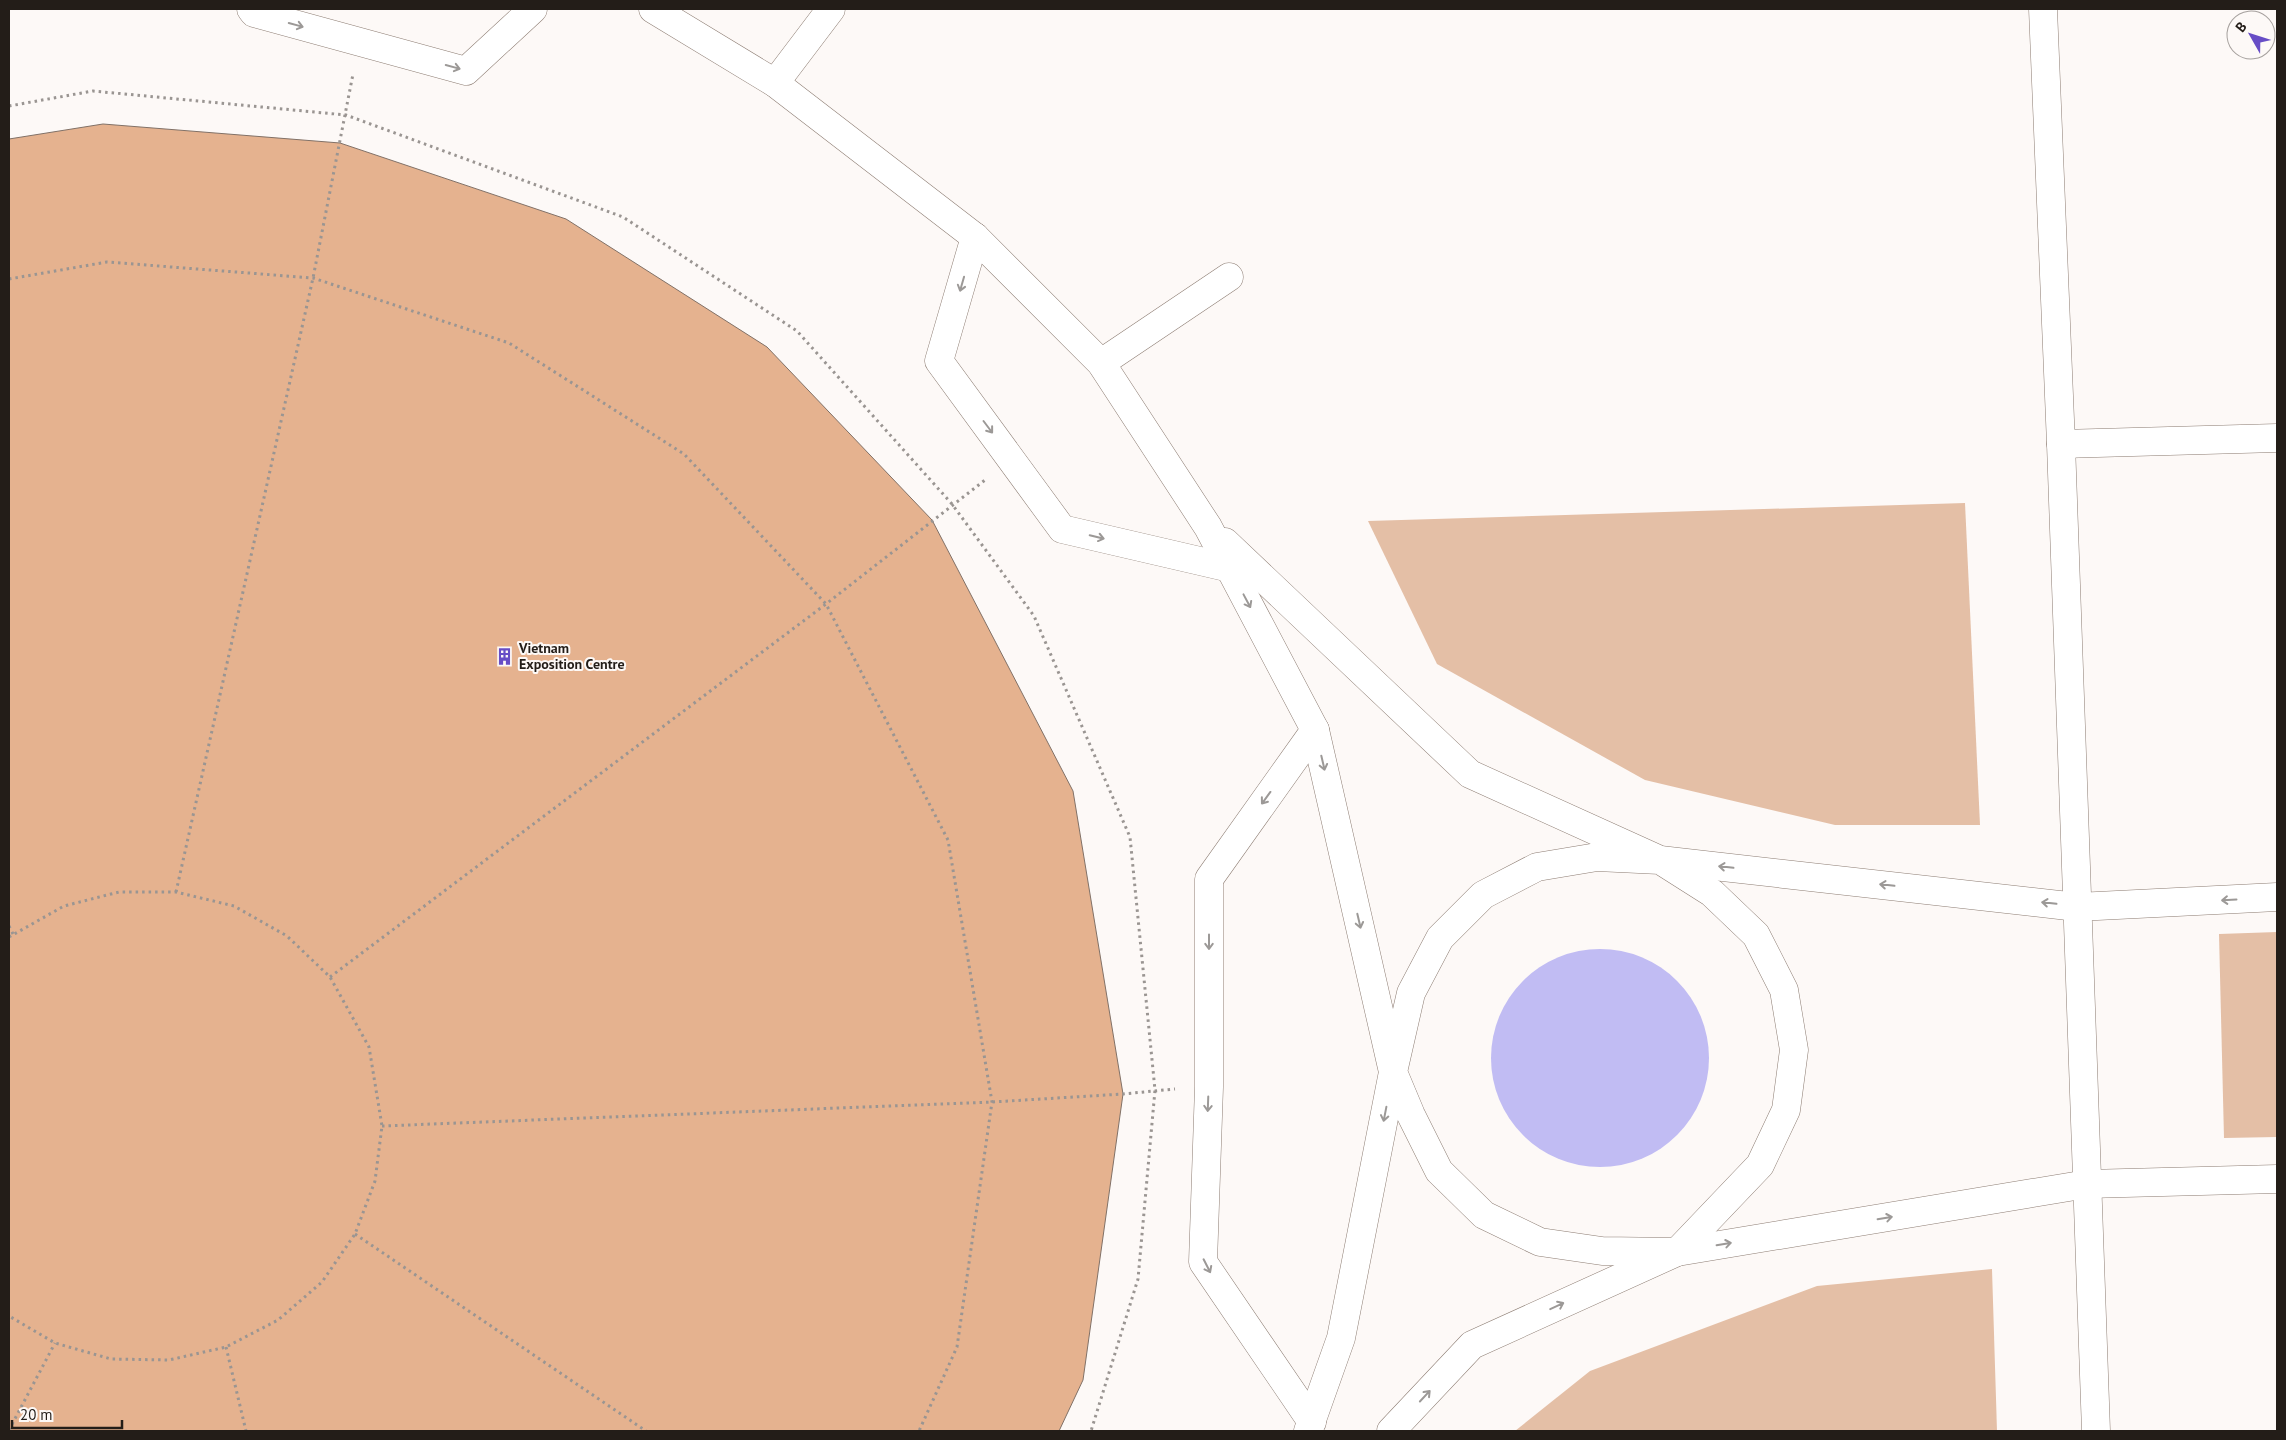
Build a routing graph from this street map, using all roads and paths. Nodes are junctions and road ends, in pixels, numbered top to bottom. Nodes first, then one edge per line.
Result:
1 (251, 9) edge
2 (533, 9) edge
3 (653, 9) edge
4 (831, 9) edge
5 (2042, 9) edge
6 (359, 42) junction
7 (775, 83) junction
8 (9, 106) edge
9 (346, 115) junction
10 (975, 237) junction
11 (1229, 277) dead end
12 (313, 278) junction
13 (9, 279) edge
14 (1101, 363) junction
15 (2277, 438) edge
16 (2061, 444) junction
17 (1012, 460) junction
18 (952, 504) junction
19 (1208, 526) junction
20 (1230, 568) junction
21 (826, 604) junction
22 (1315, 730) junction
23 (1660, 860) junction
24 (176, 892) junction
25 (2277, 898) edge
26 (2077, 906) junction
27 (9, 926) edge
28 (12, 934) junction
29 (9, 937) edge
30 (330, 976) junction
31 (1393, 1072) junction
32 (1209, 1087) junction
33 (1155, 1090) junction
34 (992, 1102) junction
35 (382, 1126) junction
36 (2277, 1178) edge
37 (2087, 1184) junction
38 (355, 1234) junction
39 (1677, 1252) junction
40 (9, 1316) edge
41 (55, 1343) junction
42 (226, 1347) junction
43 (1310, 1426) edge
44 (9, 1430) edge
45 (246, 1431) edge
46 (646, 1431) edge
47 (919, 1431) edge
48 (1091, 1431) edge
49 (1392, 1431) edge
50 (2096, 1431) edge

1 -> 6 street
6 -> 2 street
3 - 7 street
4 - 7 street
5 - 16 street
6 - 9 path
7 - 10 street
8 - 9 path
9 - 12 path
9 - 18 path
10 - 14 street
10 -> 17 street
11 - 14 street
12 - 13 path
12 - 21 path
12 - 24 path
14 - 19 street
15 - 16 street
16 - 26 street
17 - 18 path
17 -> 20 street
18 - 21 path
18 - 33 path
19 - 20 street
19 - 23 street
20 -> 22 street
21 - 30 path
21 - 34 path
22 -> 31 street
22 -> 32 street
26 -> 23 street
23 - 31 street
23 - 39 street
24 - 28 path
24 - 30 path
25 -> 26 street
26 - 37 street
27 - 28 path
28 - 29 path
30 - 35 path
31 - 39 street
31 -> 43 street
32 - 33 path
32 -> 43 street
33 - 34 path
33 - 48 path
34 - 35 path
34 - 47 path
35 - 38 path
36 - 37 street
39 -> 37 street
37 - 50 street
38 - 42 path
38 - 46 path
49 -> 39 street
40 - 41 path
41 - 42 path
41 - 44 path
42 - 45 path

